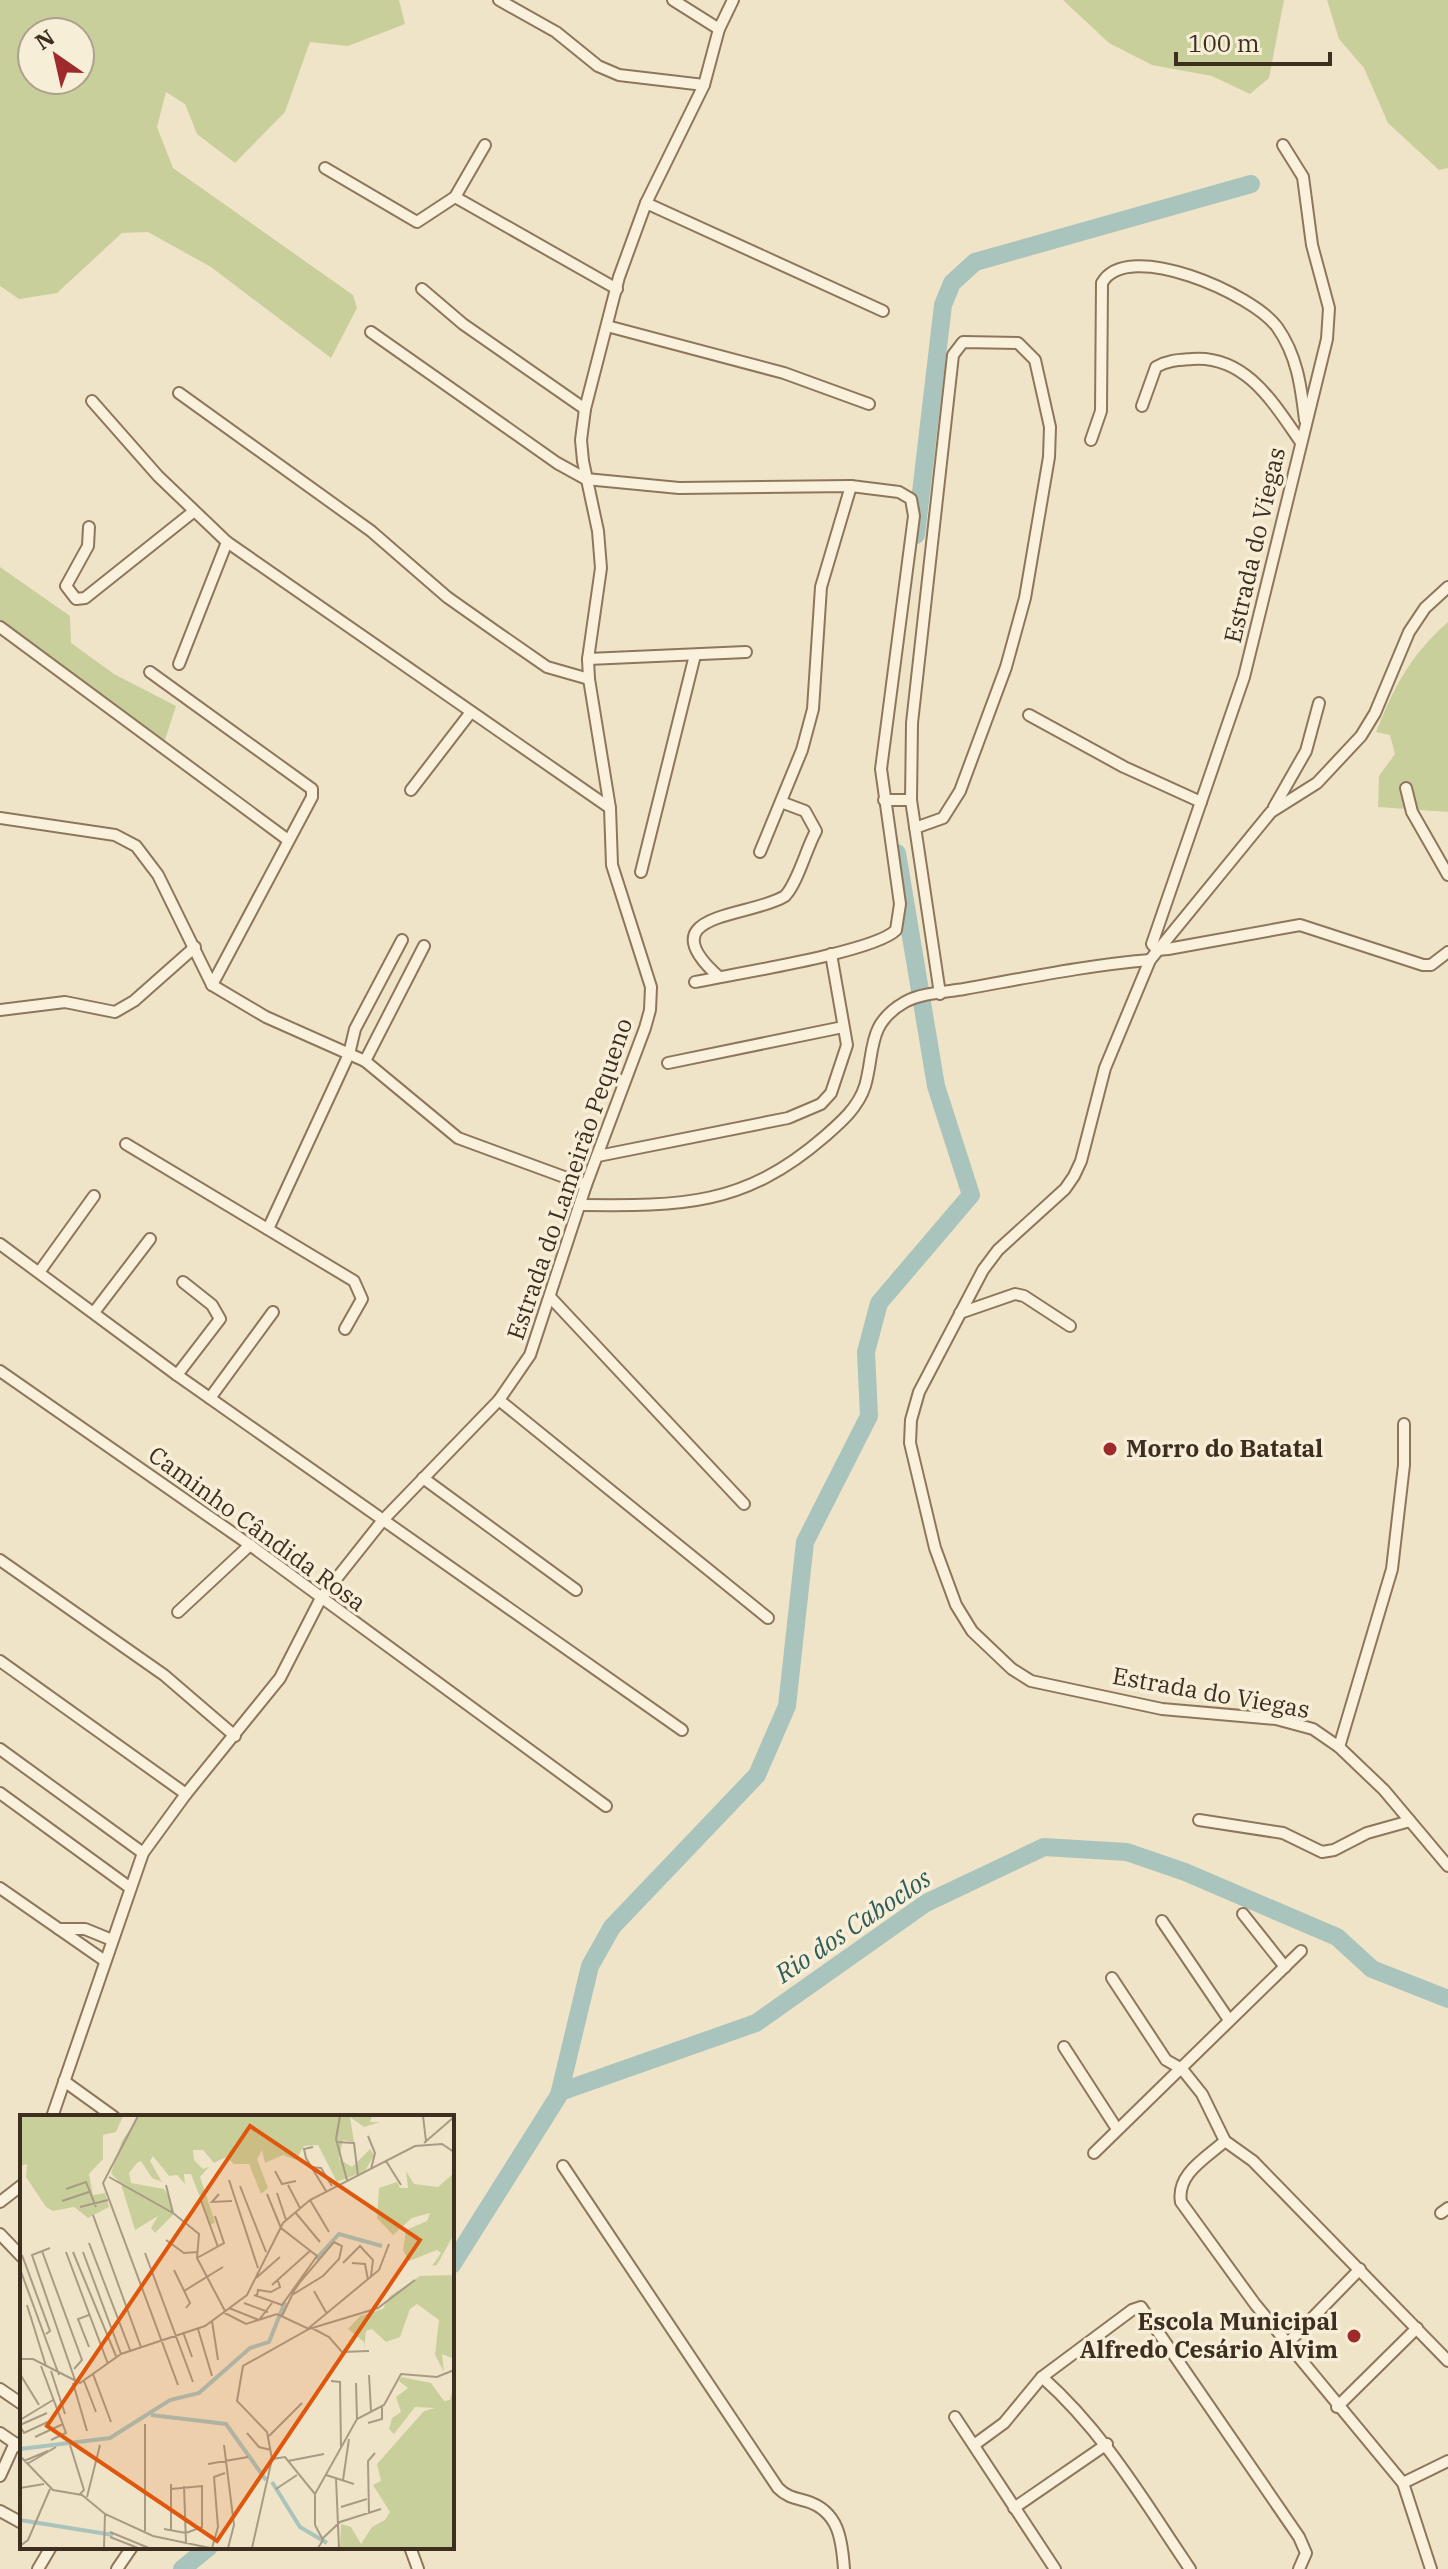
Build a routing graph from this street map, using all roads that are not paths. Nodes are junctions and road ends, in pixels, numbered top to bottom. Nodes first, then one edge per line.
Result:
1 (499, 0) edge
2 (673, 0) edge
3 (733, 0) edge
4 (513, 4) edge
5 (719, 29) junction
6 (704, 85) junction
7 (485, 145) dead end
8 (1283, 145) dead end
9 (325, 168) dead end
10 (455, 197) junction
11 (646, 203) junction
12 (422, 289) dead end
13 (617, 289) junction
14 (883, 311) dead end
15 (607, 326) junction
16 (371, 332) dead end
17 (179, 393) dead end
18 (92, 401) dead end
19 (869, 404) dead end
20 (1142, 406) dead end
21 (585, 409) junction
22 (1305, 424) junction
23 (1091, 440) dead end
24 (1300, 441) junction
25 (586, 479) junction
26 (851, 486) junction
27 (193, 512) junction
28 (89, 527) dead end
29 (227, 542) junction
30 (1448, 587) edge
31 (0, 627) edge
32 (746, 652) dead end
33 (695, 655) junction
34 (588, 659) junction
35 (179, 664) dead end
36 (150, 672) dead end
37 (589, 679) junction
38 (1319, 703) dead end
39 (471, 712) junction
40 (1029, 715) dead end
41 (1406, 788) dead end
42 (411, 790) dead end
43 (884, 800) junction
44 (911, 800) junction
45 (781, 802) junction
46 (1201, 802) junction
47 (610, 808) junction
48 (1271, 812) junction
49 (0, 818) edge
50 (915, 828) junction
51 (288, 840) junction
52 (760, 852) dead end
53 (641, 872) dead end
54 (1448, 875) edge
55 (402, 940) dead end
56 (424, 946) dead end
57 (195, 947) junction
58 (1448, 952) edge
59 (831, 954) junction
60 (1154, 955) junction
61 (719, 977) junction
62 (695, 982) dead end
63 (212, 985) junction
64 (937, 994) junction
65 (0, 1010) edge
66 (843, 1027) junction
67 (349, 1054) junction
68 (365, 1061) junction
69 (668, 1063) dead end
70 (126, 1144) dead end
71 (598, 1156) junction
72 (586, 1185) junction
73 (94, 1196) dead end
74 (580, 1205) junction
75 (268, 1229) junction
76 (150, 1239) dead end
77 (0, 1244) edge
78 (40, 1271) junction
79 (183, 1282) dead end
80 (551, 1298) junction
81 (95, 1311) junction
82 (273, 1312) dead end
83 (960, 1313) junction
84 (1070, 1326) dead end
85 (345, 1329) dead end
86 (0, 1371) edge
87 (177, 1375) junction
88 (210, 1398) junction
89 (499, 1400) junction
90 (1404, 1424) dead end
91 (423, 1478) junction
92 (744, 1504) dead end
93 (383, 1520) junction
94 (250, 1545) junction
95 (0, 1560) edge
96 (576, 1590) dead end
97 (321, 1598) junction
98 (178, 1612) dead end
99 (768, 1618) dead end
100 (0, 1661) edge
101 (682, 1730) dead end
102 (235, 1736) junction
103 (1339, 1747) junction
104 (0, 1749) edge
105 (0, 1793) edge
106 (186, 1794) junction
107 (606, 1806) dead end
108 (1199, 1820) dead end
109 (1410, 1821) junction
110 (143, 1853) junction
111 (1448, 1866) edge
112 (129, 1887) junction
113 (0, 1888) edge
114 (1243, 1914) dead end
115 (1162, 1921) dead end
116 (59, 1929) junction
117 (112, 1940) junction
118 (1301, 1951) dead end
119 (105, 1961) junction
120 (1285, 1967) junction
121 (1112, 1978) dead end
122 (1229, 2020) junction
123 (1064, 2047) dead end
124 (1182, 2069) junction
125 (64, 2081) junction
126 (53, 2115) edge
127 (111, 2115) edge
128 (1117, 2129) junction
129 (1225, 2141) junction
130 (1094, 2153) dead end
131 (563, 2166) dead end
132 (20, 2187) edge
133 (0, 2202) edge
134 (0, 2234) edge
135 (20, 2255) edge
136 (1360, 2269) junction
137 (1417, 2328) junction
138 (1287, 2344) junction
139 (1448, 2361) edge
140 (1042, 2377) junction
141 (0, 2389) edge
142 (20, 2403) edge
143 (1337, 2407) junction
144 (955, 2417) dead end
145 (0, 2433) edge
146 (1107, 2444) junction
147 (974, 2445) junction
148 (18, 2446) edge
149 (1448, 2461) edge
150 (0, 2476) edge
151 (1403, 2483) junction
152 (1014, 2508) junction
153 (0, 2512) edge
154 (20, 2522) edge
155 (50, 2549) edge
156 (131, 2549) edge
157 (411, 2549) edge
158 (38, 2569) edge
159 (117, 2569) edge
160 (418, 2569) edge
161 (844, 2569) edge
162 (1055, 2569) edge
163 (1190, 2569) edge
164 (1299, 2569) edge
165 (1431, 2569) edge

1 - 4 street
2 - 5 street
3 - 5 street, Estrada do Lameirão Pequeno
4 - 6 street
5 - 6 street, Estrada do Lameirão Pequeno
6 - 11 street, Estrada do Lameirão Pequeno
7 - 10 street
8 - 22 street, Estrada do Viegas
9 - 10 street
10 - 13 street
11 - 13 street, Estrada do Lameirão Pequeno
11 - 14 street
12 - 21 street
13 - 15 street, Estrada do Lameirão Pequeno
15 - 19 street
15 - 21 street, Estrada do Lameirão Pequeno
16 - 25 street
17 - 37 street
18 - 27 street
20 - 24 street
21 - 25 street, Estrada do Lameirão Pequeno
22 - 23 street
22 - 24 street, Estrada do Viegas
24 - 46 street, Estrada do Viegas
25 - 26 street
25 - 34 street, Estrada do Lameirão Pequeno
26 - 43 street
26 - 45 street
27 - 28 street
27 - 29 street
29 - 35 street
29 - 39 street
30 - 48 street, Estrada do Viegas
31 - 51 street
32 - 33 street
33 - 34 street
33 - 53 street
34 - 37 street, Estrada do Lameirão Pequeno
36 - 51 street
37 - 47 street, Estrada do Lameirão Pequeno
38 - 48 street
39 - 42 street
39 - 47 street
40 - 46 street
41 - 54 street
43 - 44 street
43 - 59 street
44 - 50 street
44 - 50 street
45 - 52 street
45 - 61 street
46 - 60 street, Estrada do Viegas
47 - 71 street, Estrada do Lameirão Pequeno
48 - 60 street, Estrada do Viegas
49 - 57 street
50 - 64 street
51 - 63 street
55 - 67 street
56 - 68 street
57 - 63 street
57 - 65 street
58 - 60 street
59 - 61 street
59 - 66 street
60 - 64 street
60 - 83 street, Estrada do Viegas
61 - 62 street
63 - 67 street
64 - 74 street
66 - 69 street
66 - 71 street
67 - 68 street
67 - 75 street
68 - 72 street
70 - 75 street
71 - 72 street, Estrada do Lameirão Pequeno
72 - 74 street, Estrada do Lameirão Pequeno
73 - 78 street
74 - 80 street, Estrada do Lameirão Pequeno
75 - 85 street
76 - 81 street
77 - 78 street
78 - 81 street
79 - 87 street
80 - 89 street, Estrada do Lameirão Pequeno
80 - 92 street
81 - 87 street
82 - 88 street
83 - 84 street
83 - 103 street, Estrada do Viegas
86 - 94 street, Caminho Cândida Rosa
87 - 88 street
88 - 93 street
89 - 91 street, Estrada do Lameirão Pequeno
89 - 99 street
90 - 103 street
91 - 93 street, Estrada do Lameirão Pequeno
91 - 96 street
93 - 97 street, Estrada do Lameirão Pequeno
93 - 101 street
94 - 97 street, Caminho Cândida Rosa
94 - 98 street
95 - 102 street
97 - 102 street, Estrada do Lameirão Pequeno
97 - 107 street, Caminho Cândida Rosa
100 - 106 street
102 - 106 street, Estrada do Lameirão Pequeno
103 - 109 street, Estrada do Viegas
104 - 110 street
105 - 112 street
106 - 110 street, Estrada do Lameirão Pequeno
108 - 109 street
109 - 111 street, Estrada do Viegas
110 - 112 street, Estrada do Lameirão Pequeno
112 - 117 street, Estrada do Lameirão Pequeno
113 - 116 street
114 - 120 street
115 - 122 street
116 - 117 street
116 - 119 street
117 - 119 street, Estrada do Lameirão Pequeno
118 - 120 street
119 - 125 street, Estrada do Lameirão Pequeno
120 - 122 street
121 - 124 street
122 - 124 street
123 - 128 street
124 - 128 street
124 - 129 street
125 - 126 street, Estrada do Lameirão Pequeno
125 - 127 street
128 - 130 street
129 - 136 street
129 - 138 street
131 - 161 street
132 - 133 street
134 - 135 street
136 - 137 street
136 - 138 street
137 - 139 street
137 - 143 street
138 - 143 street
140 - 146 street
140 - 147 street
140 - 164 street
141 - 142 street
143 - 151 street
144 - 147 street
145 - 148 street
146 - 152 street
146 - 163 street
147 - 152 street
148 - 150 street
149 - 151 street
151 - 165 street
152 - 162 street
153 - 154 street
155 - 158 street
156 - 159 street
157 - 160 street

